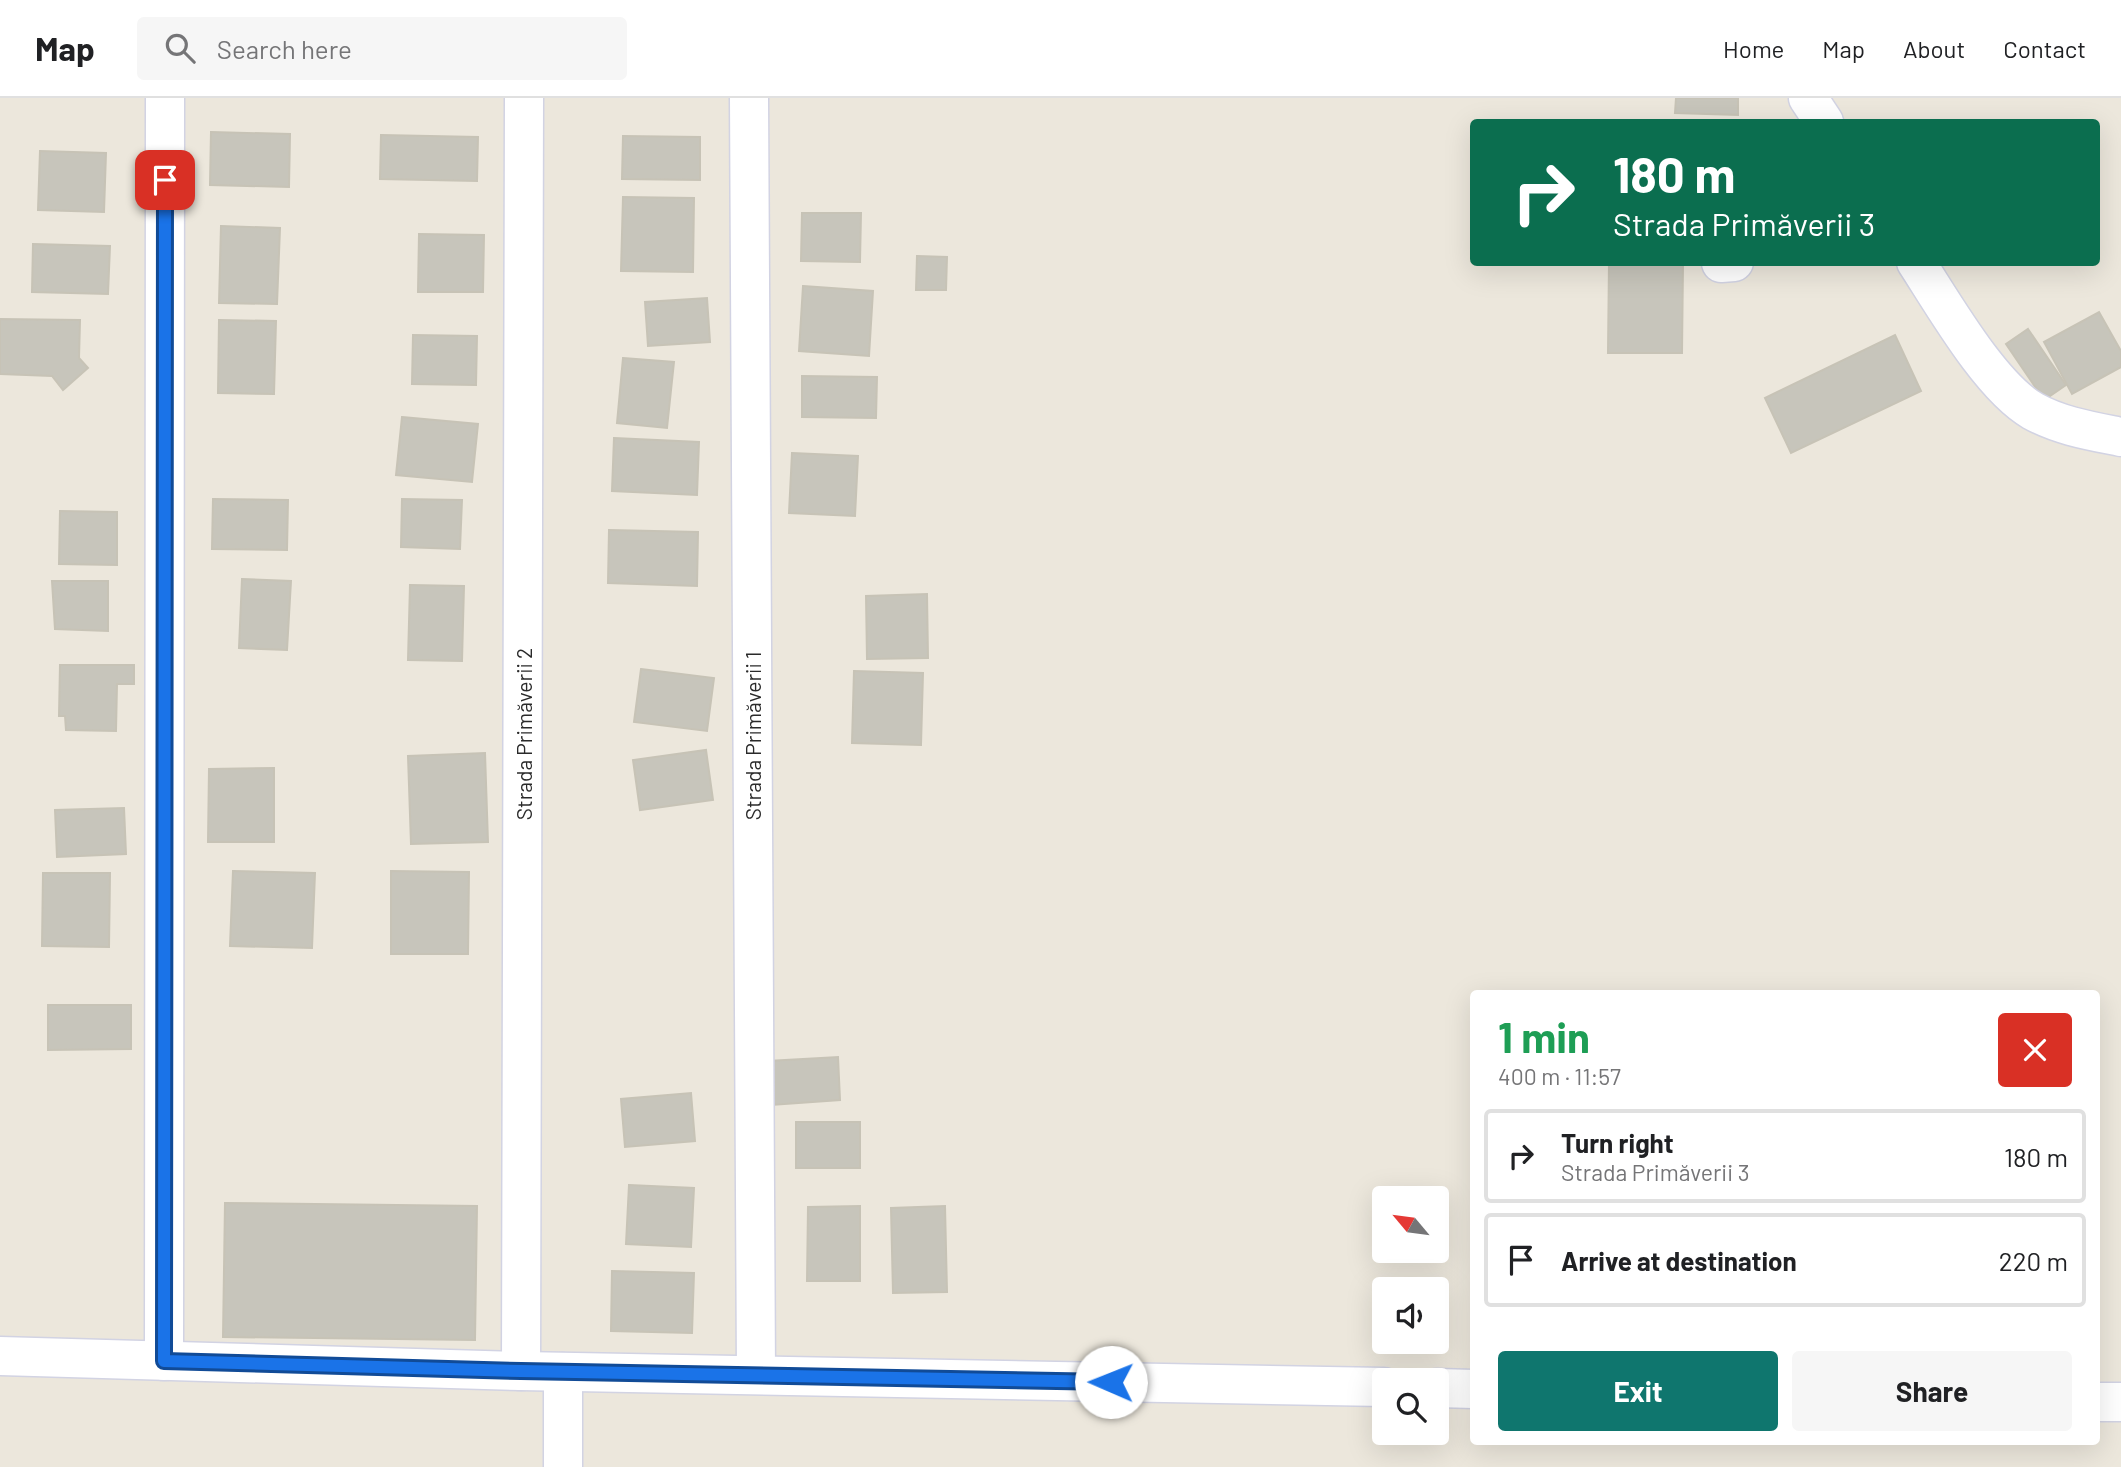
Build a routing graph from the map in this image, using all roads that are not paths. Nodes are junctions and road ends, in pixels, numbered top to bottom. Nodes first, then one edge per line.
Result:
1 (165, 98) edge
2 (524, 98) edge
3 (749, 98) edge
4 (1808, 98) edge
5 (1822, 119) edge
6 (1919, 266) edge
7 (2121, 437) edge
8 (0, 1356) edge
9 (164, 1361) junction
10 (521, 1371) junction
11 (563, 1372) junction
12 (756, 1374) junction
13 (1372, 1387) edge
14 (1449, 1388) edge
15 (1470, 1389) edge
16 (2100, 1402) edge
17 (2121, 1402) edge
18 (562, 1467) edge

1 - 9 street
2 - 10 street, Strada Primăverii 2
3 - 12 street, Strada Primăverii 1
4 - 5 street
6 - 7 street
8 - 9 street
9 - 10 street
10 - 11 street
11 - 12 street
11 - 18 street
12 - 13 street
14 - 15 street
16 - 17 street

